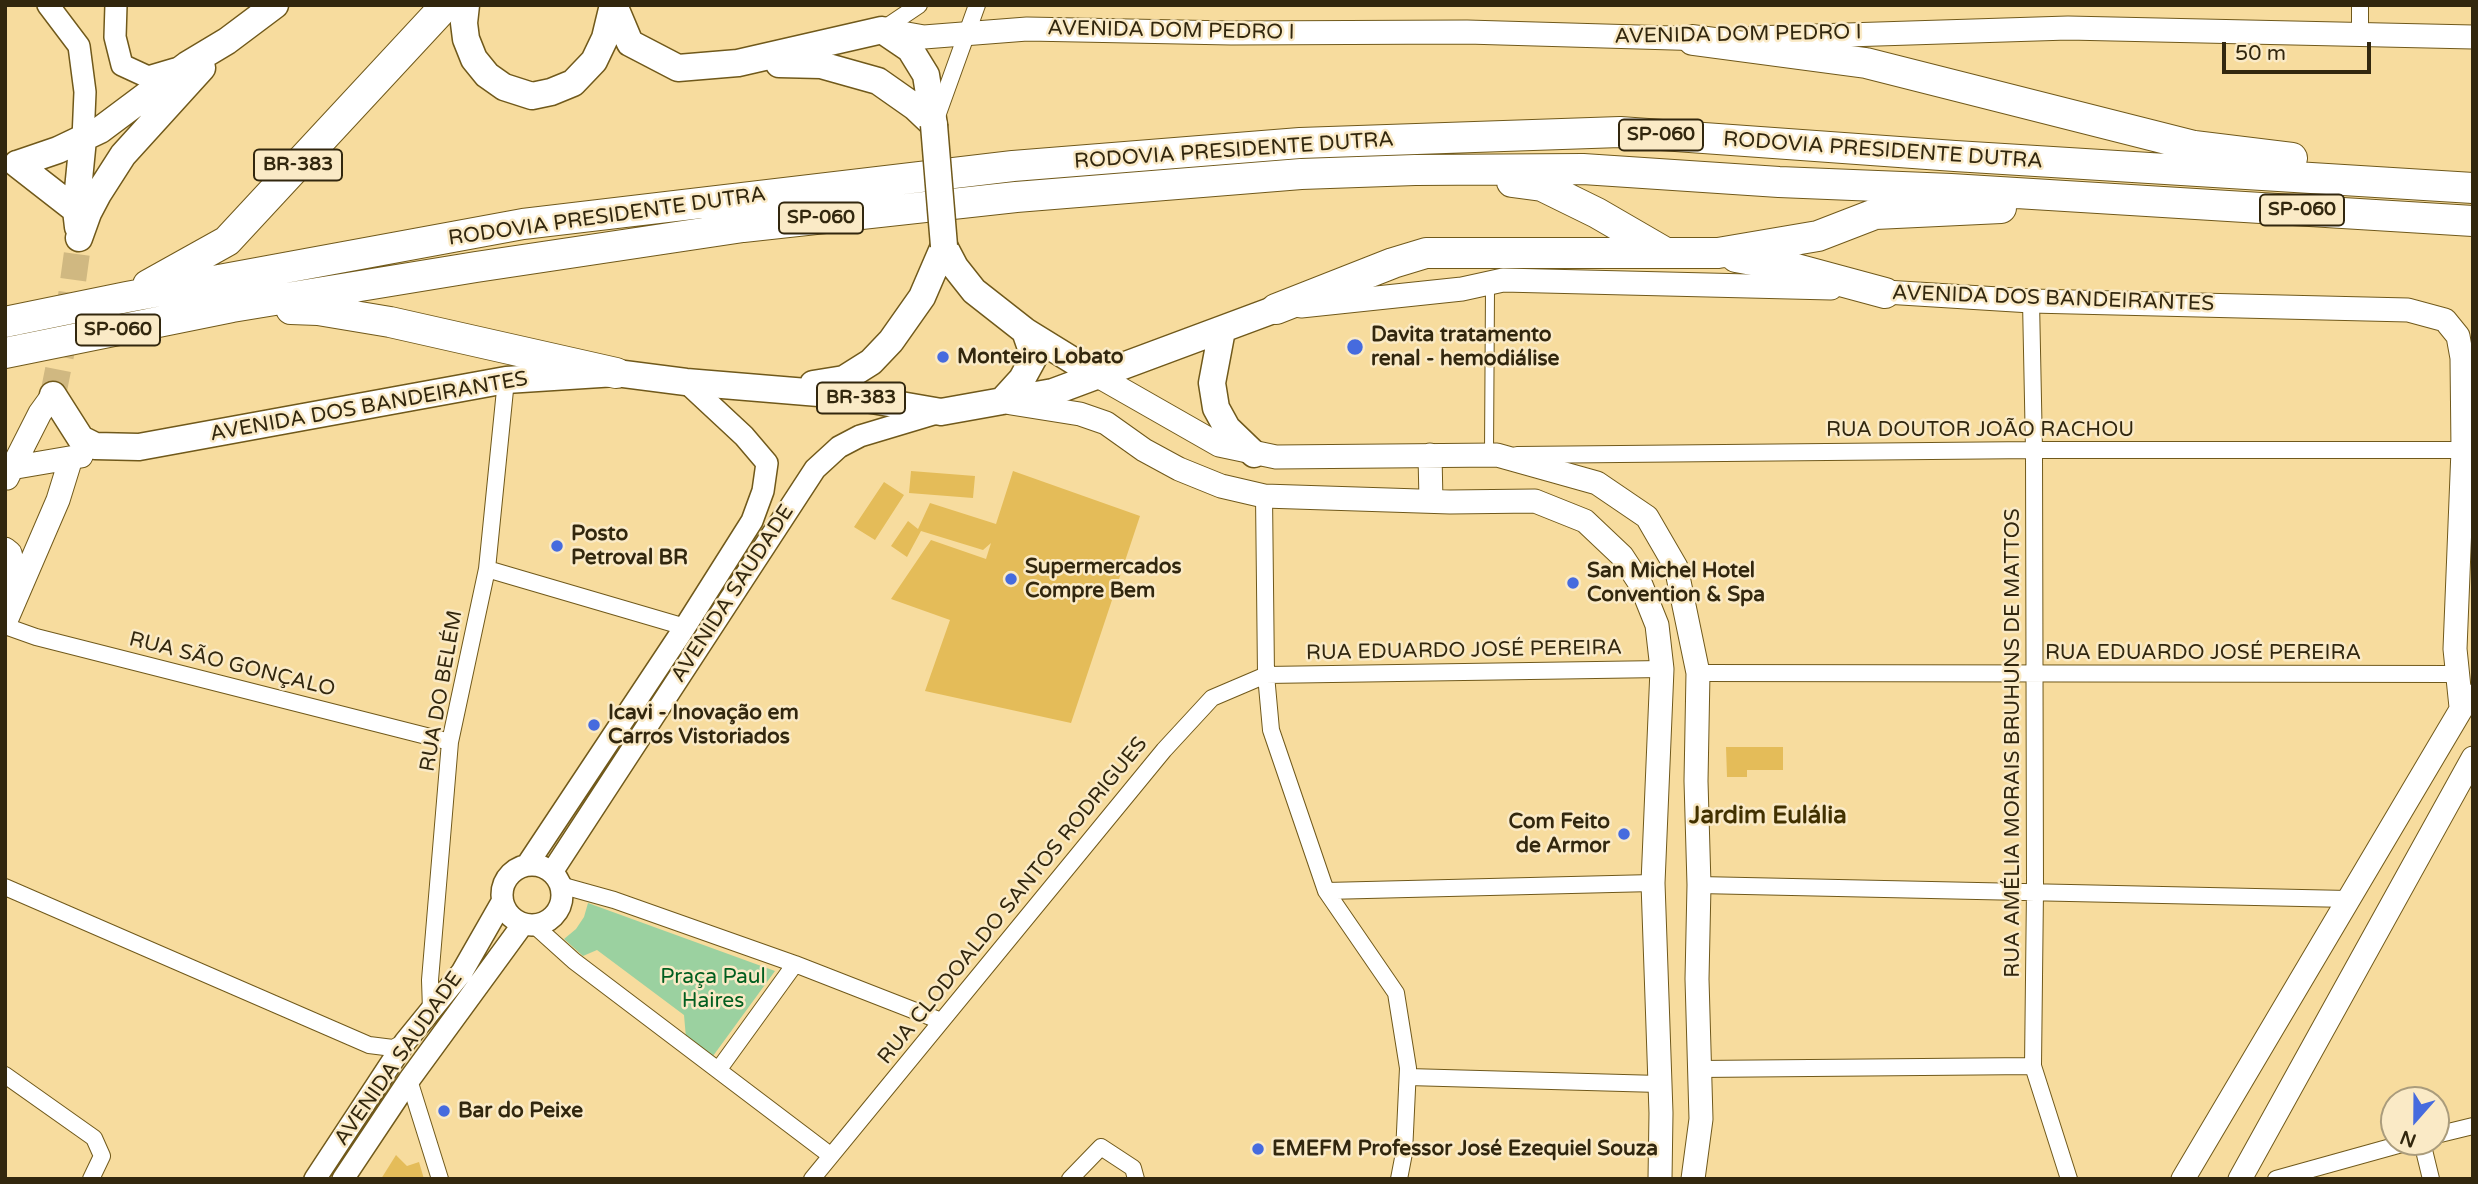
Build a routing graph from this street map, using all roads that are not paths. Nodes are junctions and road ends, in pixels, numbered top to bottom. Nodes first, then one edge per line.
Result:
1 (48, 5) edge
2 (116, 5) edge
3 (275, 5) edge
4 (446, 5) edge
5 (466, 5) edge
6 (614, 5) edge
7 (919, 5) edge
8 (977, 5) edge
9 (2360, 5) edge
10 (882, 30) junction
11 (2360, 33) junction
12 (967, 34) junction
13 (2473, 37) edge
14 (1693, 40) junction
15 (227, 41) junction
16 (738, 63) junction
17 (187, 65) junction
18 (934, 125) junction
19 (83, 139) junction
20 (11, 166) edge
21 (1415, 170) junction
22 (2395, 182) junction
23 (2473, 188) edge
24 (2130, 200) junction
25 (76, 210) junction
26 (2473, 221) edge
27 (944, 246) junction
28 (1718, 253) junction
29 (1669, 254) junction
30 (1698, 284) junction
31 (1462, 289) junction
32 (1490, 290) junction
33 (1885, 293) junction
34 (127, 297) junction
35 (2031, 301) junction
36 (232, 307) junction
37 (1276, 309) junction
38 (5, 322) edge
39 (1222, 330) junction
40 (1025, 331) junction
41 (5, 353) edge
42 (616, 373) junction
43 (1098, 376) junction
44 (506, 380) junction
45 (686, 382) junction
46 (781, 390) junction
47 (53, 395) joint
48 (1002, 401) junction
49 (2467, 402) edge
50 (941, 412) junction
51 (139, 447) junction
52 (2034, 450) junction
53 (2463, 450) junction
54 (1254, 454) junction
55 (1493, 455) junction
56 (1430, 456) junction
57 (71, 458) junction
58 (7, 473) edge
59 (1264, 496) junction
60 (1431, 502) junction
61 (5, 549) edge
62 (487, 569) junction
63 (5, 617) edge
64 (5, 624) edge
65 (685, 626) junction
66 (1662, 669) junction
67 (1698, 673) junction
68 (2034, 674) junction
69 (2456, 674) junction
70 (1266, 675) junction
71 (2467, 699) edge
72 (450, 742) junction
73 (2473, 758) edge
74 (1657, 781) junction
75 (1696, 781) junction
76 (2372, 860) junction
77 (527, 865) junction
78 (556, 879) junction
79 (2405, 879) junction
80 (1653, 883) junction
81 (1699, 885) junction
82 (5, 887) edge
83 (1326, 891) junction
84 (2035, 891) junction
85 (2348, 899) junction
86 (502, 902) junction
87 (2334, 923) junction
88 (529, 924) junction
89 (2370, 943) junction
90 (794, 964) junction
91 (431, 1010) junction
92 (941, 1021) junction
93 (405, 1042) junction
94 (2032, 1066) junction
95 (719, 1069) junction
96 (1699, 1069) junction
97 (5, 1075) edge
98 (1408, 1077) junction
99 (409, 1080) junction
100 (1659, 1084) junction
101 (2473, 1125) edge
102 (2450, 1131) edge
103 (2380, 1150) edge
104 (830, 1156) junction
105 (2425, 1156) edge
106 (91, 1179) edge
107 (315, 1179) edge
108 (343, 1179) edge
109 (440, 1179) edge
110 (812, 1179) edge
111 (1070, 1179) edge
112 (1136, 1179) edge
113 (1399, 1179) edge
114 (1660, 1179) edge
115 (1693, 1179) edge
116 (2069, 1179) edge
117 (2183, 1179) edge
118 (2240, 1179) edge
119 (2276, 1179) edge
120 (2431, 1179) edge

1 - 19 street
2 - 17 street
3 - 15 main road
4 - 34 highway, BR-383
5 - 6 main road
6 - 16 main road
7 - 10 street
8 - 12 street
9 - 11 street
10 - 12 main road, AVENIDA DOM PEDRO I
10 - 16 main road
10 - 18 main road
11 - 13 main road, AVENIDA DOM PEDRO I
11 - 14 main road, AVENIDA DOM PEDRO I
12 - 14 main road, AVENIDA DOM PEDRO I
12 - 18 street
14 - 22 highway
15 - 17 main road
15 - 25 main road
16 - 18 main road
17 - 19 main road
18 - 27 main road, bridge
19 - 20 main road
19 - 25 main road
20 - 25 main road
21 - 24 highway, RODOVIA PRESIDENTE DUTRA / SP-060
21 - 29 highway
21 - 36 highway, RODOVIA PRESIDENTE DUTRA / SP-060
22 - 23 highway, RODOVIA PRESIDENTE DUTRA / SP-060
22 - 34 highway, RODOVIA PRESIDENTE DUTRA / SP-060
24 - 26 highway, RODOVIA PRESIDENTE DUTRA / SP-060
24 - 28 highway
27 - 40 main road
27 - 46 main road
28 - 29 highway
28 - 33 highway
29 - 37 highway
30 - 31 main road, AVENIDA DOS BANDEIRANTES
30 - 32 street, AVENIDA DOS BANDEIRANTES
30 - 33 main road, AVENIDA DOS BANDEIRANTES
31 - 32 street, AVENIDA DOS BANDEIRANTES
31 - 37 main road, AVENIDA DOS BANDEIRANTES
32 - 55 lane
33 - 35 main road, AVENIDA DOS BANDEIRANTES
34 - 38 highway, RODOVIA PRESIDENTE DUTRA / SP-060
35 - 49 main road, AVENIDA DOS BANDEIRANTES
35 - 52 street, RUA AMÉLIA MORAIS BRUHUNS DE MATTOS
36 - 41 highway, RODOVIA PRESIDENTE DUTRA / SP-060
36 - 42 highway, BR-383
37 - 39 main road, AVENIDA DOS BANDEIRANTES
39 - 43 main road, AVENIDA DOS BANDEIRANTES
39 - 54 main road
40 - 43 main road
40 - 48 main road
42 - 44 main road, AVENIDA DOS BANDEIRANTES
42 - 45 main road, AVENIDA DOS BANDEIRANTES / BR-383
43 - 48 main road, AVENIDA DOS BANDEIRANTES
43 - 54 main road
44 - 51 main road, AVENIDA DOS BANDEIRANTES
44 - 62 street, RUA DO BELÉM
45 - 46 main road, AVENIDA DOS BANDEIRANTES / BR-383
45 - 65 street, AVENIDA SAUDADE
46 - 50 main road, AVENIDA DOS BANDEIRANTES / BR-383
47 - 51 main road, AVENIDA DOS BANDEIRANTES
47 - 58 main road
48 - 50 main road, AVENIDA DOS BANDEIRANTES / BR-383
48 - 59 main road
49 - 53 main road, AVENIDA DOS BANDEIRANTES
50 - 78 street, AVENIDA SAUDADE
51 - 57 main road, AVENIDA DOS BANDEIRANTES
52 - 53 street, RUA DOUTOR JOÃO RACHOU
52 - 55 street, RUA DOUTOR JOÃO RACHOU
52 - 68 street, RUA AMÉLIA MORAIS BRUHUNS DE MATTOS
53 - 69 main road, AVENIDA DOS BANDEIRANTES
54 - 56 main road
55 - 56 main road
55 - 67 main road
56 - 60 main road
57 - 58 main road, AVENIDA DOS BANDEIRANTES
57 - 64 main road
59 - 60 main road
59 - 70 street
60 - 66 main road
61 - 63 main road
62 - 65 street
62 - 72 street, RUA DO BELÉM
64 - 72 street, RUA SÃO GONÇALO
65 - 77 street, AVENIDA SAUDADE
66 - 70 street, RUA EDUARDO JOSÉ PEREIRA
66 - 74 main road
67 - 68 street, RUA EDUARDO JOSÉ PEREIRA
67 - 75 main road
68 - 69 street, RUA EDUARDO JOSÉ PEREIRA
68 - 84 street, RUA AMÉLIA MORAIS BRUHUNS DE MATTOS
69 - 71 main road, AVENIDA DOS BANDEIRANTES
70 - 83 street
70 - 92 street, RUA CLODOALDO SANTOS RODRIGUES
71 - 76 main road
72 - 91 street, RUA DO BELÉM
73 - 79 main road
74 - 75 main road
74 - 80 main road
75 - 81 main road
76 - 79 main road
76 - 85 main road
77 - 78 street
77 - 86 street, AVENIDA SAUDADE
78 - 88 street, AVENIDA SAUDADE
78 - 90 street
79 - 89 main road
80 - 83 street
80 - 100 main road
81 - 84 street
81 - 96 main road
82 - 93 street
83 - 98 street
84 - 85 street
84 - 94 street, RUA AMÉLIA MORAIS BRUHUNS DE MATTOS
85 - 87 main road
86 - 88 street
86 - 91 street, AVENIDA SAUDADE
87 - 89 main road
87 - 117 main road
88 - 95 street
88 - 99 street, AVENIDA SAUDADE
89 - 118 main road
90 - 92 street
90 - 95 street
91 - 93 street, AVENIDA SAUDADE
92 - 104 street, RUA CLODOALDO SANTOS RODRIGUES
93 - 107 street, AVENIDA SAUDADE
94 - 96 street
94 - 116 street, RUA AMÉLIA MORAIS BRUHUNS DE MATTOS
95 - 104 street
96 - 115 main road
97 - 106 street
98 - 100 street
98 - 113 street
99 - 108 street, AVENIDA SAUDADE
99 - 109 street
100 - 114 main road
101 - 102 street
103 - 119 street
104 - 110 street, RUA CLODOALDO SANTOS RODRIGUES
105 - 120 street
111 - 112 street

